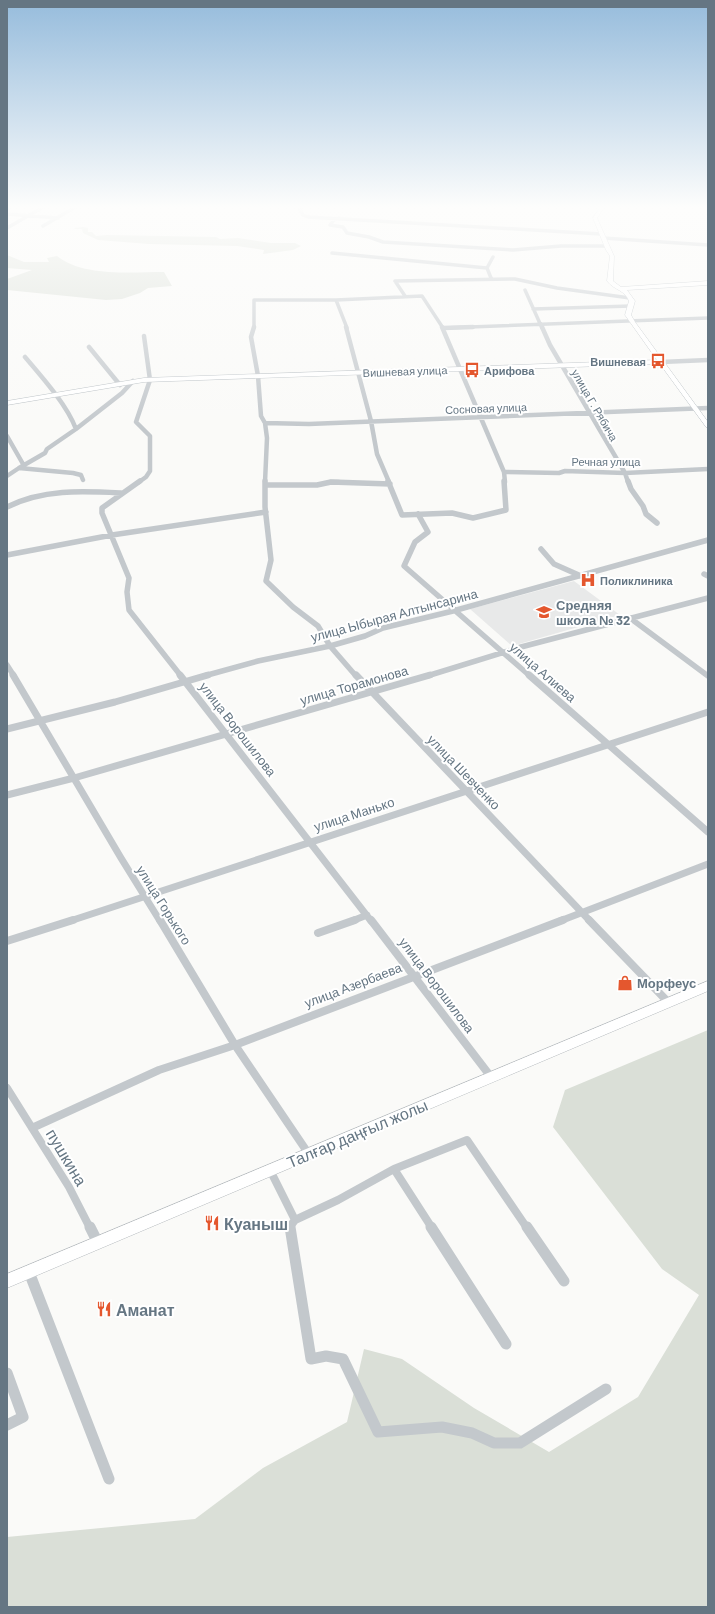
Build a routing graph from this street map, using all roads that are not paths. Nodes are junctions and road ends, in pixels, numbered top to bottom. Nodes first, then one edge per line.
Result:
1 (417, 280) edge
2 (521, 280) edge
3 (610, 280) edge
4 (708, 283) edge
5 (618, 289) junction
6 (525, 290) dead end
7 (405, 296) junction
8 (630, 298) junction
9 (336, 300) junction
10 (631, 306) junction
11 (533, 309) junction
12 (708, 318) edge
13 (632, 322) junction
14 (540, 325) junction
15 (443, 328) junction
16 (144, 336) dead end
17 (89, 348) dead end
18 (25, 357) dead end
19 (708, 360) edge
20 (662, 362) junction
21 (562, 366) junction
22 (461, 369) junction
23 (359, 372) junction
24 (258, 376) junction
25 (150, 380) junction
26 (133, 381) junction
27 (120, 384) junction
28 (56, 395) junction
29 (7, 403) edge
30 (708, 408) edge
31 (696, 409) junction
32 (589, 413) junction
33 (481, 417) junction
34 (371, 421) junction
35 (265, 423) junction
36 (708, 426) edge
37 (76, 429) junction
38 (7, 436) edge
39 (21, 466) junction
40 (708, 469) edge
41 (504, 472) junction
42 (625, 473) junction
43 (7, 476) edge
44 (83, 480) dead end
45 (390, 484) junction
46 (265, 485) junction
47 (121, 493) junction
48 (7, 507) edge
49 (266, 512) junction
50 (418, 514) junction
51 (657, 523) dead end
52 (112, 535) junction
53 (708, 540) edge
54 (541, 549) dead end
55 (7, 555) edge
56 (581, 576) junction
57 (708, 598) edge
58 (453, 611) junction
59 (630, 618) junction
60 (330, 646) junction
61 (502, 653) junction
62 (7, 666) edge
63 (708, 676) edge
64 (185, 681) junction
65 (371, 693) junction
66 (708, 712) edge
67 (39, 721) junction
68 (7, 729) edge
69 (226, 735) junction
70 (607, 744) junction
71 (74, 778) junction
72 (464, 791) junction
73 (7, 796) edge
74 (708, 832) edge
75 (310, 841) junction
76 (708, 864) edge
77 (145, 895) junction
78 (582, 912) junction
79 (367, 915) junction
80 (318, 933) dead end
81 (7, 941) edge
82 (414, 975) junction
83 (708, 986) edge
84 (669, 1003) junction
85 (235, 1045) junction
86 (491, 1077) junction
87 (7, 1088) edge
88 (32, 1128) junction
89 (308, 1154) junction
90 (394, 1169) junction
91 (270, 1170) junction
92 (295, 1220) junction
93 (98, 1243) junction
94 (29, 1272) junction
95 (7, 1281) edge
96 (564, 1281) dead end
97 (506, 1344) dead end
98 (7, 1374) edge
99 (606, 1389) dead end
100 (7, 1425) edge
101 (109, 1479) dead end

1 - 7 street
2 - 8 street
3 - 5 street
4 - 5 street
5 - 8 street
6 - 11 street, улица Г. Рябича
7 - 9 street
7 - 15 street
8 - 10 street
9 - 23 street
9 - 24 street
10 - 11 street
10 - 13 street
11 - 14 street, улица Г. Рябича
12 - 13 street
13 - 14 street
13 - 20 street
14 - 15 street
14 - 21 street, улица Г. Рябича
15 - 22 street
16 - 25 street
17 - 27 street
18 - 28 street
19 - 20 street, Вишневая улица
20 - 21 street, Вишневая улица
20 - 31 street
21 - 22 street, Вишневая улица
21 - 32 street, улица Г. Рябича
22 - 23 street, Вишневая улица
22 - 33 street
23 - 24 street, Вишневая улица
23 - 34 street
24 - 25 street, Вишневая улица
24 - 35 street
25 - 26 street, Вишневая улица
25 - 47 street, улица Ворошилова
26 - 27 street, Вишневая улица
26 - 37 street
27 - 28 street, Вишневая улица
28 - 29 street, Вишневая улица
28 - 37 street
30 - 31 street, Сосновая улица
31 - 32 street, Сосновая улица
31 - 36 street
32 - 33 street, Сосновая улица
32 - 42 street, улица Г. Рябича
33 - 34 street, Сосновая улица
33 - 41 street
34 - 35 street, Сосновая улица
34 - 45 street
35 - 46 street
37 - 39 street
38 - 39 street
39 - 43 street
39 - 44 street
40 - 42 street, Речная улица
41 - 42 street, Речная улица
41 - 50 street
42 - 51 street, улица Г. Рябича
45 - 46 street
45 - 50 street
46 - 49 street
47 - 48 street
47 - 52 street, улица Ворошилова
49 - 52 street
49 - 60 street, улица Шевченко
50 - 58 street, улица Алиева
52 - 55 street
52 - 64 street, улица Ворошилова
53 - 56 street, улица Ыбырая Алтынсарина
54 - 56 street
56 - 58 street, улица Ыбырая Алтынсарина
57 - 59 street, улица Торамонова
58 - 60 street, улица Ыбырая Алтынсарина
58 - 61 street, улица Алиева
59 - 61 street, улица Торамонова
59 - 63 street
60 - 64 street, улица Ыбырая Алтынсарина
60 - 65 street, улица Шевченко
61 - 65 street, улица Торамонова
61 - 70 street, улица Алиева
62 - 67 street, улица Горького
64 - 67 street, улица Ыбырая Алтынсарина
64 - 69 street, улица Ворошилова
65 - 69 street, улица Торамонова
65 - 72 street, улица Шевченко
66 - 70 street, улица Манько
67 - 68 street, улица Ыбырая Алтынсарина
67 - 71 street, улица Горького
69 - 71 street, улица Торамонова
69 - 75 street, улица Ворошилова
70 - 72 street, улица Манько
70 - 74 street, улица Алиева
71 - 73 street, улица Торамонова
71 - 77 street, улица Горького
72 - 75 street, улица Манько
72 - 78 street, улица Шевченко
75 - 77 street, улица Манько
75 - 79 street, улица Ворошилова
76 - 78 street, улица Азербаева
77 - 81 street, улица Манько
77 - 85 street, улица Горького
78 - 82 street, улица Азербаева
78 - 84 street, улица Шевченко
79 - 80 street
79 - 82 street, улица Ворошилова
82 - 85 street, улица Азербаева
82 - 86 street, улица Ворошилова
83 - 84 main road, Талғар даңғыл жолы
84 - 86 main road, Талғар даңғыл жолы
85 - 88 street, улица Азербаева
85 - 89 street, улица Горького
86 - 89 main road, Талғар даңғыл жолы
87 - 88 street, пушкина
88 - 93 street, пушкина
89 - 91 main road, Талғар даңғыл жолы
90 - 92 street
90 - 96 street
90 - 97 street
91 - 92 street
91 - 93 main road, Талғар даңғыл жолы
92 - 99 street
93 - 94 main road, Талғар даңғыл жолы
94 - 95 main road, Талғар даңғыл жолы
94 - 101 street
98 - 100 street

